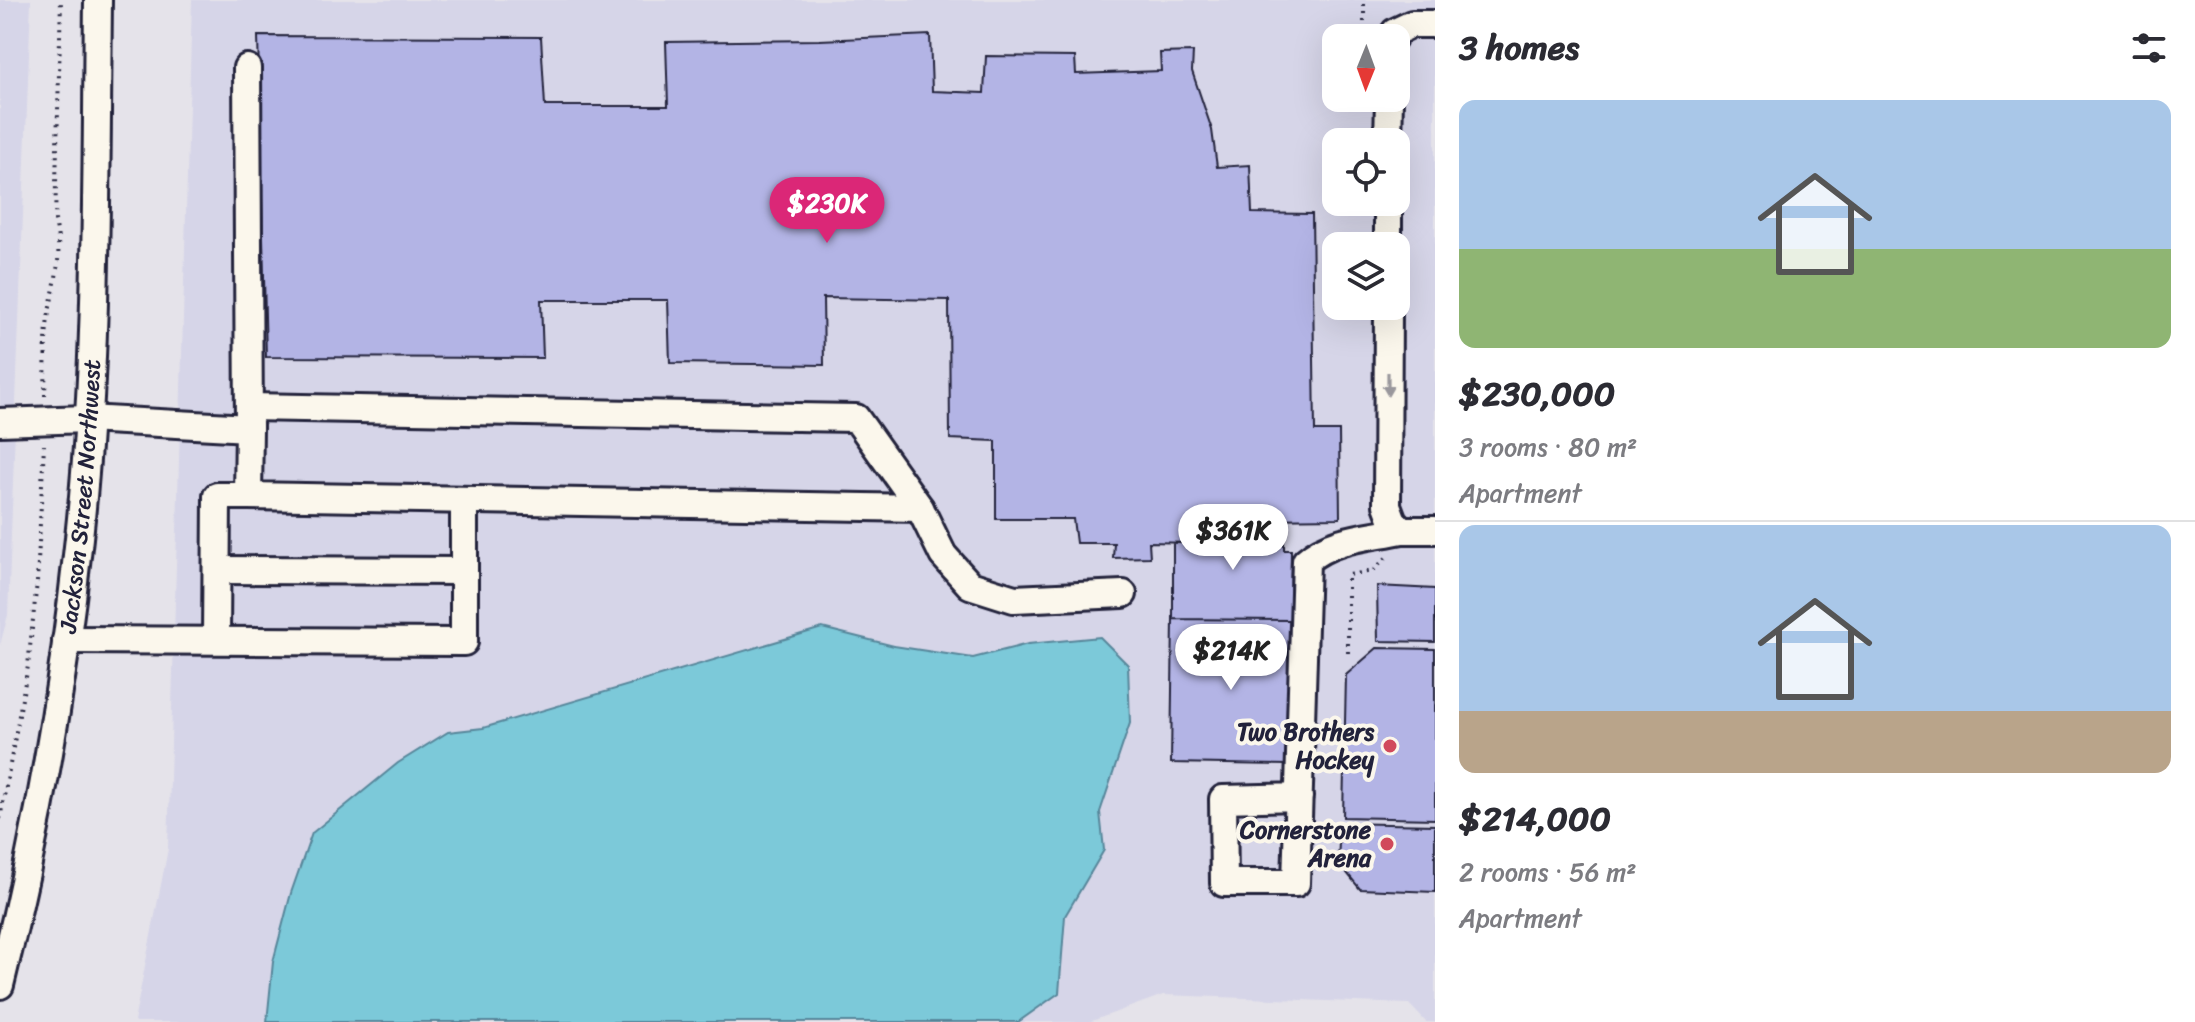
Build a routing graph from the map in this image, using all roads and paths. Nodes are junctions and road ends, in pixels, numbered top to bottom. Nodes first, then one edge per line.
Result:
1 (98, 0) edge
2 (1364, 0) edge
3 (1364, 24) edge
4 (1435, 24) edge
5 (1410, 25) edge
6 (247, 68) dead end
7 (1388, 320) edge
8 (249, 418) junction
9 (87, 419) junction
10 (0, 422) edge
11 (248, 496) junction
12 (464, 500) junction
13 (920, 508) junction
14 (1402, 530) junction
15 (1435, 530) edge
16 (1387, 557) dead end
17 (218, 570) junction
18 (464, 571) junction
19 (1123, 594) dead end
20 (66, 640) junction
21 (216, 640) junction
22 (1348, 653) dead end
23 (1299, 797) dead end
24 (0, 985) edge

1 - 9 street, Jackson Street Northwest
2 - 3 path
4 - 5 street
6 - 8 street
7 -> 14 street
8 - 9 street
8 - 11 street
8 - 13 street
9 - 10 street
9 - 20 street, Jackson Street Northwest
11 - 12 street
11 - 17 street
12 - 13 street
12 - 18 street
13 - 19 street
14 - 15 street
14 - 23 street
16 - 22 path
17 - 18 street
17 - 21 street
18 - 21 street
20 - 21 street
20 - 24 street, Jackson Street Northwest

